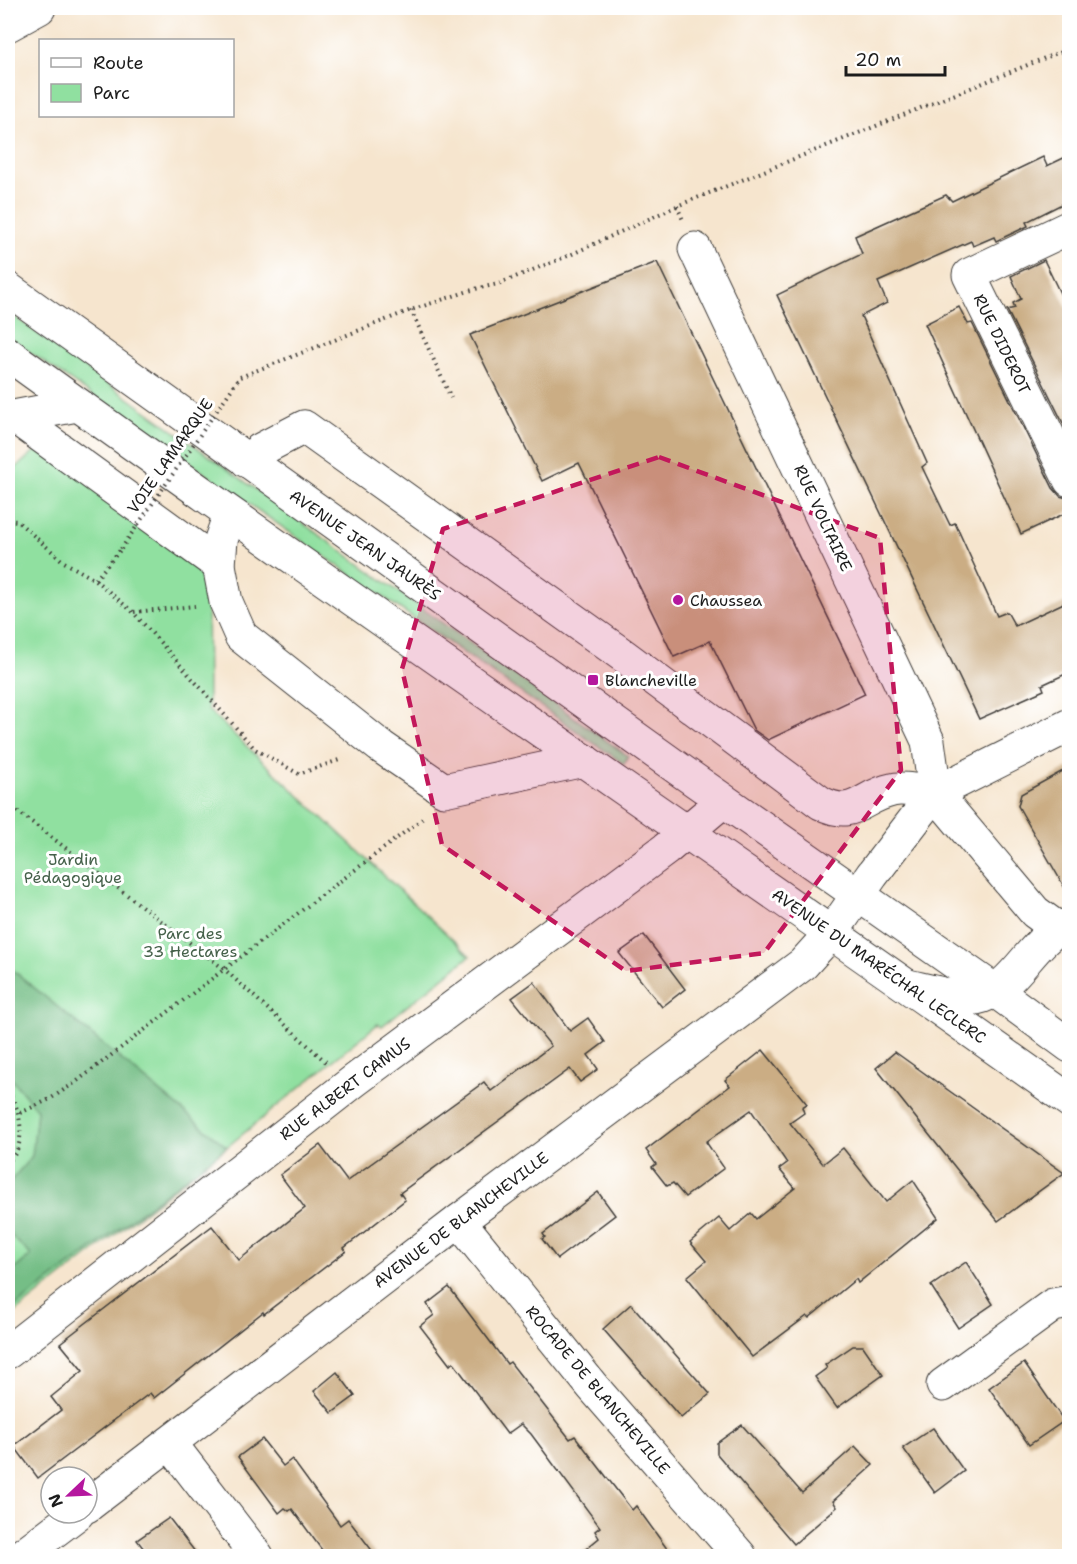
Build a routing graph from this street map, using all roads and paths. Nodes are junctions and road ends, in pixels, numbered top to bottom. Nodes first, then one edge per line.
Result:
1 (39, 8) edge
2 (8, 25) edge
3 (1070, 48) edge
4 (1070, 227) edge
5 (695, 249) dead end
6 (8, 289) edge
7 (411, 310) junction
8 (8, 354) edge
9 (451, 398) dead end
10 (77, 405) junction
11 (11, 417) edge
12 (247, 461) junction
13 (1070, 480) edge
14 (230, 513) junction
15 (8, 520) edge
16 (219, 565) junction
17 (95, 580) junction
18 (226, 602) junction
19 (133, 612) junction
20 (1070, 725) edge
21 (380, 746) junction
22 (584, 760) junction
23 (444, 790) junction
24 (935, 793) junction
25 (723, 801) junction
26 (8, 804) edge
27 (688, 831) junction
28 (857, 896) junction
29 (1049, 928) edge
30 (832, 932) junction
31 (224, 969) junction
32 (908, 986) junction
33 (994, 990) junction
34 (1070, 1046) edge
35 (354, 1081) junction
36 (8, 1091) edge
37 (1070, 1101) edge
38 (20, 1113) junction
39 (8, 1162) edge
40 (459, 1221) junction
41 (1070, 1302) edge
42 (8, 1352) edge
43 (943, 1384) dead end
44 (170, 1443) junction
45 (99, 1497) edge
46 (62, 1525) edge
47 (21, 1557) edge
48 (257, 1557) edge
49 (740, 1557) edge

1 - 2 street
3 - 7 path
4 - 13 street, RUE DIDEROT
5 - 24 street, RUE VOLTAIRE
6 - 12 street, AVENUE JEAN JAURÈS
7 - 9 path
7 - 17 path, VOIE LAMARQUE, bridge
8 - 10 street
10 - 11 street
10 - 14 street
11 - 16 street
12 - 24 street
12 - 25 street, AVENUE JEAN JAURÈS
14 - 16 street
14 - 22 street
15 - 17 path
16 - 18 street
17 - 19 path
18 - 19 path
18 - 21 street
19 - 21 path
20 - 24 street
21 - 23 street
22 - 23 street
22 - 27 street
23 - 31 path
24 - 28 street, AVENUE DE BLANCHEVILLE
24 - 29 street
25 - 27 street, RUE ALBERT CAMUS
25 - 28 street
26 - 31 path
27 - 30 street, AVENUE DU MARÉCHAL LECLERC
27 - 35 street, RUE ALBERT CAMUS
28 - 30 street, AVENUE DE BLANCHEVILLE
28 - 33 street
29 - 33 street
30 - 32 street, AVENUE DU MARÉCHAL LECLERC
30 - 40 street, AVENUE DE BLANCHEVILLE
31 - 35 path
31 - 38 path
32 - 33 street
32 - 37 street, AVENUE DU MARÉCHAL LECLERC
33 - 34 street
35 - 42 street, RUE ALBERT CAMUS
36 - 38 path
38 - 39 path
40 - 44 street, AVENUE DE BLANCHEVILLE
40 - 49 street, ROCADE DE BLANCHEVILLE
41 - 43 street
44 - 45 street, AVENUE DE BLANCHEVILLE
44 - 48 street
46 - 47 street

